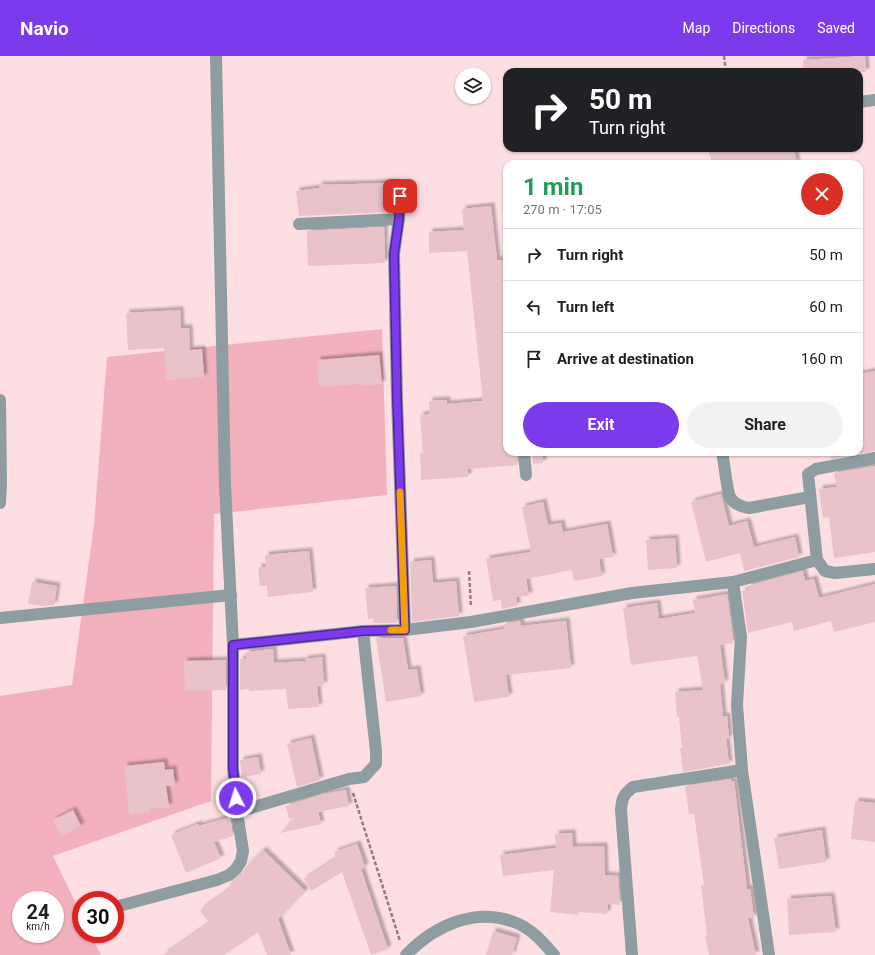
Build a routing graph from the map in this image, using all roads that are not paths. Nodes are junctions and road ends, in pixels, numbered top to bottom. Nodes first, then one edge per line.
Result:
1 (216, 56) edge
2 (875, 100) edge
3 (863, 102) edge
4 (400, 185) dead end
5 (399, 219) junction
6 (299, 224) dead end
7 (0, 400) edge
8 (524, 456) edge
9 (723, 456) edge
10 (875, 458) edge
11 (526, 474) dead end
12 (1, 483) edge
13 (810, 497) junction
14 (0, 504) edge
15 (817, 560) junction
16 (875, 569) edge
17 (733, 582) junction
18 (231, 595) junction
19 (0, 618) edge
20 (405, 630) junction
21 (363, 631) junction
22 (233, 645) junction
23 (742, 770) junction
24 (237, 812) junction
25 (124, 905) edge
26 (404, 951) edge
27 (554, 955) edge
28 (632, 955) edge
29 (769, 955) edge

1 - 18 street
2 - 3 street
4 - 5 street
5 - 6 street
5 - 20 street
7 - 12 street
8 - 11 street
9 - 13 street
10 - 13 street
12 - 14 street
13 - 15 street
15 - 16 street
15 - 17 street
17 - 20 street
17 - 23 street
18 - 19 street
18 - 22 street
20 - 21 street
21 - 22 street
21 - 24 street
22 - 24 street
23 - 28 street
23 - 29 street
24 - 25 street
26 - 27 street

